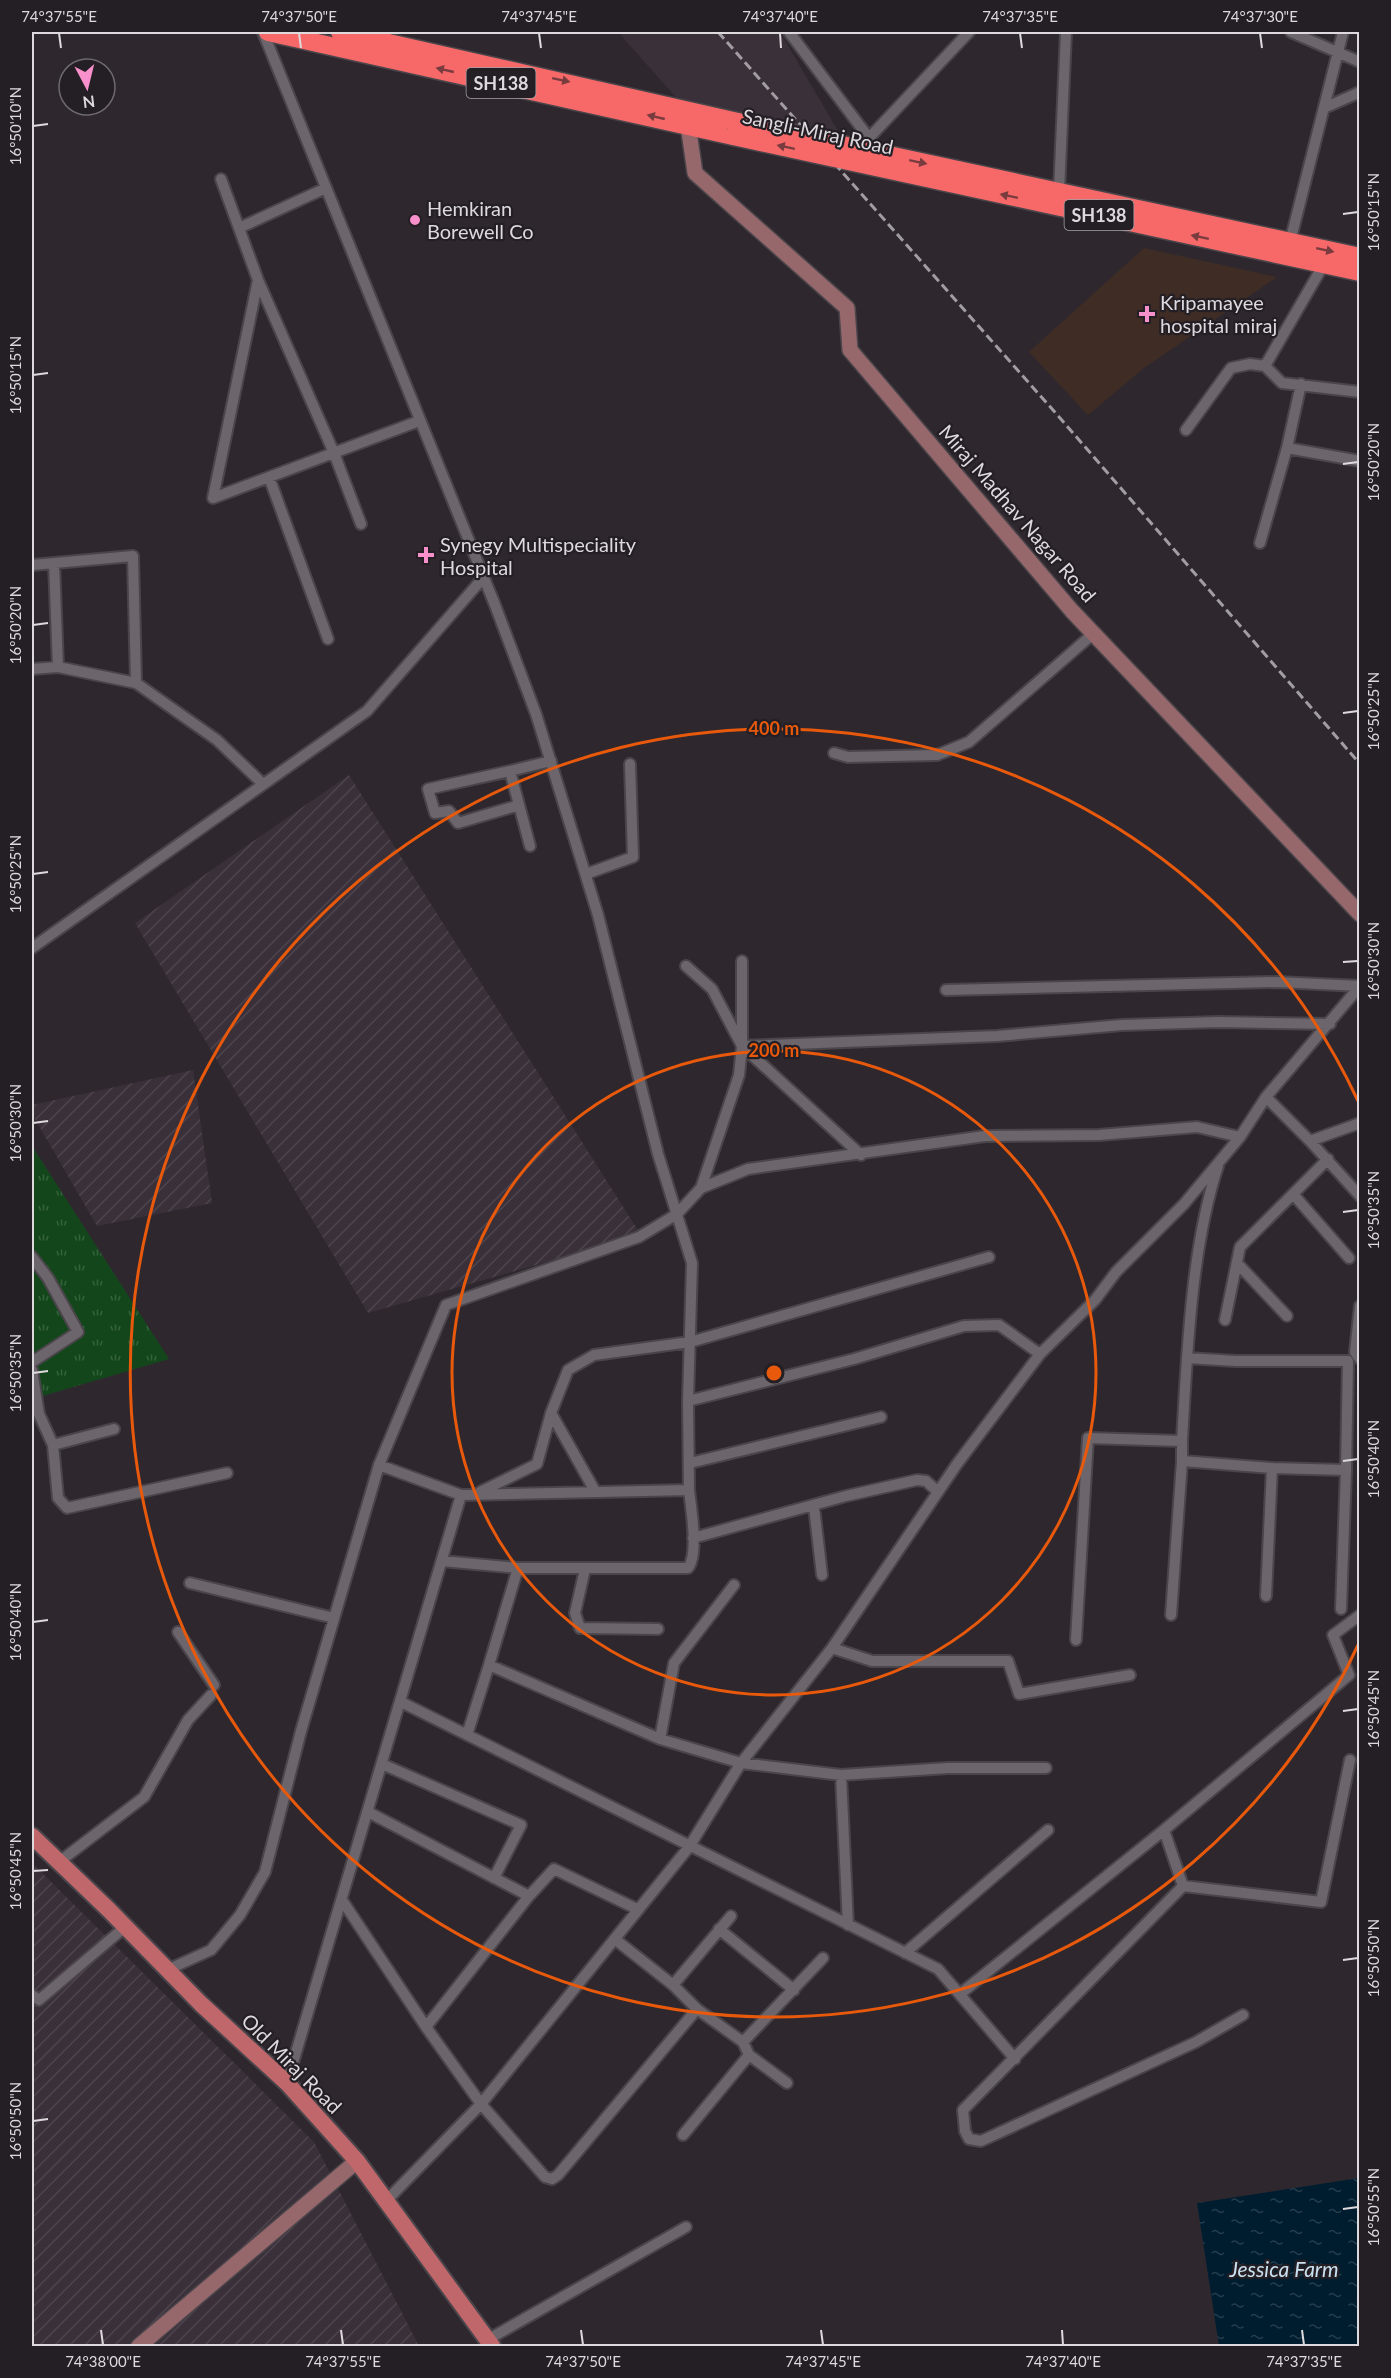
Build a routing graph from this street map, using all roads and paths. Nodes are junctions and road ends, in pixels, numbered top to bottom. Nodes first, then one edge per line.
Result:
1 (263, 32) edge
2 (268, 32) edge
3 (340, 32) edge
4 (789, 32) edge
5 (969, 32) edge
6 (1066, 32) edge
7 (1291, 32) edge
8 (1343, 32) edge
9 (1337, 54) junction
10 (1359, 62) edge
11 (1359, 92) edge
12 (1324, 108) junction
13 (688, 124) junction
14 (727, 124) junction
15 (865, 150) junction
16 (221, 179) dead end
17 (326, 188) junction
18 (1059, 192) junction
19 (239, 228) junction
20 (1290, 242) junction
21 (1359, 257) edge
22 (1324, 264) junction
23 (1359, 272) edge
24 (258, 280) junction
25 (1265, 366) junction
26 (1300, 384) junction
27 (1359, 392) edge
28 (419, 421) junction
29 (1186, 430) dead end
30 (1287, 448) junction
31 (334, 453) junction
32 (1359, 460) edge
33 (269, 477) junction
34 (361, 524) dead end
35 (1260, 543) dead end
36 (54, 563) junction
37 (32, 565) edge
38 (483, 578) junction
39 (1094, 633) junction
40 (328, 639) dead end
41 (58, 667) junction
42 (32, 669) edge
43 (136, 683) junction
44 (834, 753) dead end
45 (551, 761) junction
46 (630, 764) dead end
47 (510, 771) junction
48 (263, 784) junction
49 (516, 806) dead end
50 (530, 846) dead end
51 (586, 874) junction
52 (1359, 914) edge
53 (32, 948) edge
54 (742, 961) dead end
55 (686, 966) dead end
56 (1359, 986) edge
57 (946, 990) dead end
58 (1330, 1024) junction
59 (742, 1046) junction
60 (1266, 1097) junction
61 (1359, 1124) edge
62 (1240, 1137) junction
63 (1311, 1141) junction
64 (861, 1155) junction
65 (1328, 1159) junction
66 (1220, 1160) junction
67 (701, 1188) junction
68 (1293, 1194) junction
69 (1359, 1196) edge
70 (676, 1214) junction
71 (32, 1257) edge
72 (989, 1257) dead end
73 (1349, 1257) dead end
74 (1238, 1263) junction
75 (1359, 1306) edge
76 (1287, 1316) dead end
77 (1225, 1320) dead end
78 (690, 1342) junction
79 (1040, 1354) junction
80 (1187, 1358) junction
81 (1359, 1359) edge
82 (32, 1362) edge
83 (32, 1370) edge
84 (688, 1401) junction
85 (551, 1413) junction
86 (35, 1415) edge
87 (881, 1418) dead end
88 (114, 1429) dead end
89 (1182, 1441) junction
90 (53, 1445) junction
91 (1182, 1461) junction
92 (690, 1463) junction
93 (379, 1465) junction
94 (1272, 1468) junction
95 (1346, 1470) junction
96 (227, 1473) dead end
97 (689, 1490) junction
98 (595, 1491) junction
99 (938, 1492) junction
100 (461, 1495) junction
101 (475, 1495) junction
102 (814, 1506) junction
103 (693, 1538) junction
104 (442, 1561) junction
105 (518, 1568) junction
106 (585, 1569) junction
107 (822, 1575) dead end
108 (190, 1583) dead end
109 (734, 1585) dead end
110 (1266, 1596) dead end
111 (1341, 1609) dead end
112 (1171, 1615) dead end
113 (1359, 1615) edge
114 (334, 1618) junction
115 (658, 1629) dead end
116 (178, 1632) dead end
117 (1076, 1640) dead end
118 (832, 1648) junction
119 (489, 1665) junction
120 (1130, 1675) dead end
121 (401, 1702) junction
122 (467, 1736) junction
123 (660, 1739) junction
124 (1350, 1760) dead end
125 (741, 1763) junction
126 (382, 1764) junction
127 (1046, 1768) dead end
128 (841, 1775) junction
129 (368, 1812) junction
130 (1048, 1830) dead end
131 (1164, 1830) junction
132 (32, 1836) edge
133 (689, 1847) junction
134 (59, 1862) junction
135 (494, 1878) junction
136 (1183, 1886) junction
137 (529, 1896) junction
138 (342, 1900) junction
139 (637, 1909) junction
140 (731, 1916) dead end
141 (848, 1925) junction
142 (125, 1927) junction
143 (719, 1929) junction
144 (616, 1940) junction
145 (905, 1953) junction
146 (823, 1958) dead end
147 (167, 1970) junction
148 (673, 1985) junction
149 (794, 1990) junction
150 (960, 1994) junction
151 (32, 1995) edge
152 (697, 2009) junction
153 (1243, 2015) dead end
154 (426, 2027) junction
155 (743, 2042) junction
156 (749, 2055) junction
157 (1015, 2059) junction
158 (287, 2083) junction
159 (787, 2083) dead end
160 (481, 2104) junction
161 (683, 2134) dead end
162 (357, 2161) junction
163 (386, 2201) junction
164 (686, 2228) dead end
165 (490, 2343) edge
166 (139, 2346) edge

1 - 17 street
13 -> 2 highway, Sangli-Miraj Road / SH138
3 -> 14 highway, Sangli-Miraj Road
4 - 15 street
5 - 15 street
6 - 18 street
7 - 9 street
8 - 9 street
9 - 10 street
9 - 12 street
11 - 12 street
12 - 20 street
13 - 14 highway, Sangli-Miraj Road / SH138
13 - 39 street, Miraj Madhav Nagar Road
14 - 15 highway, Sangli-Miraj Road / SH138, bridge
15 -> 18 highway, Sangli-Miraj Road
22 -> 15 highway, Sangli-Miraj Road / SH138
16 - 19 street
17 - 19 street
17 - 28 street
18 - 20 highway, Sangli-Miraj Road
19 - 24 street
20 -> 21 highway, Sangli-Miraj Road
22 - 23 highway, Sangli-Miraj Road / SH138
22 - 25 street
24 - 31 street
24 - 33 street
25 - 26 street
25 - 29 street
26 - 27 street
26 - 30 street
28 - 31 street
28 - 38 street
30 - 32 street
30 - 35 street
31 - 33 street
31 - 34 street
33 - 40 street
36 - 37 street
36 - 41 street
36 - 43 street
38 - 45 street
38 - 48 street
39 - 44 street
39 - 52 street, Miraj Madhav Nagar Road
41 - 42 street
41 - 43 street
43 - 48 street
45 - 47 street
45 - 51 street
46 - 51 street
47 - 49 street
47 - 50 street
48 - 53 street
51 - 70 street
54 - 59 street
55 - 59 street
56 - 57 street
56 - 58 street
58 - 59 street
58 - 60 street
59 - 64 street
59 - 67 street
60 - 62 street
60 - 63 street
61 - 63 street
62 - 64 street
62 - 66 street
63 - 65 street
64 - 67 street
65 - 68 street
65 - 69 street
66 - 79 street
66 - 80 street
67 - 70 street
68 - 73 street
68 - 74 street
70 - 78 street
70 - 93 street
71 - 82 street
72 - 78 street
74 - 76 street
74 - 77 street
75 - 81 street
78 - 84 street
78 - 85 street
79 - 84 street
79 - 99 street
80 - 89 street
80 - 95 street
83 - 86 street
84 - 92 street
85 - 98 street
85 - 101 street
86 - 90 street
87 - 92 street
88 - 90 street
89 - 91 street
89 - 117 street
90 - 96 street
91 - 94 street
91 - 112 street
92 - 97 street
93 - 100 street
93 - 114 street
94 - 95 street
94 - 110 street
95 - 111 street
97 - 98 street
97 - 103 street
98 - 101 street
99 - 102 street
99 - 118 street
100 - 101 street
100 - 104 street
102 - 103 street
102 - 107 street
103 - 106 street
104 - 105 street
104 - 121 street
105 - 106 street
105 - 119 street
106 - 115 street
108 - 114 street
109 - 123 street
113 - 131 street
114 - 147 street
116 - 134 street
118 - 120 street
118 - 125 street
119 - 122 street
119 - 123 street
121 - 122 street
121 - 126 street
122 - 133 street
123 - 125 street
124 - 136 street
125 - 128 street
125 - 133 street
126 - 129 street
126 - 135 street
127 - 128 street
128 - 141 street
129 - 135 street
129 - 138 street
130 - 145 street
131 - 136 street
131 - 150 street
132 - 134 main road, Old Miraj Road
133 - 139 street
133 - 141 street
134 - 142 main road, Old Miraj Road
135 - 137 street
136 - 157 street
137 - 139 street
137 - 154 street
138 - 154 street
138 - 158 street
139 - 144 street
140 - 143 street
141 - 145 street
142 - 147 main road, Old Miraj Road
142 - 151 street
143 - 148 street
143 - 149 street
144 - 148 street
144 - 160 street
145 - 150 street
146 - 149 street
147 - 158 main road, Old Miraj Road
148 - 152 street
149 - 155 street
150 - 157 street
152 - 155 street
152 - 160 street
153 - 157 street
154 - 160 street
155 - 156 street
156 - 159 street
156 - 161 street
158 - 162 main road, Old Miraj Road
160 - 163 street
162 - 163 main road, Old Miraj Road
162 - 166 street
163 - 165 main road, Old Miraj Road
164 - 165 street

